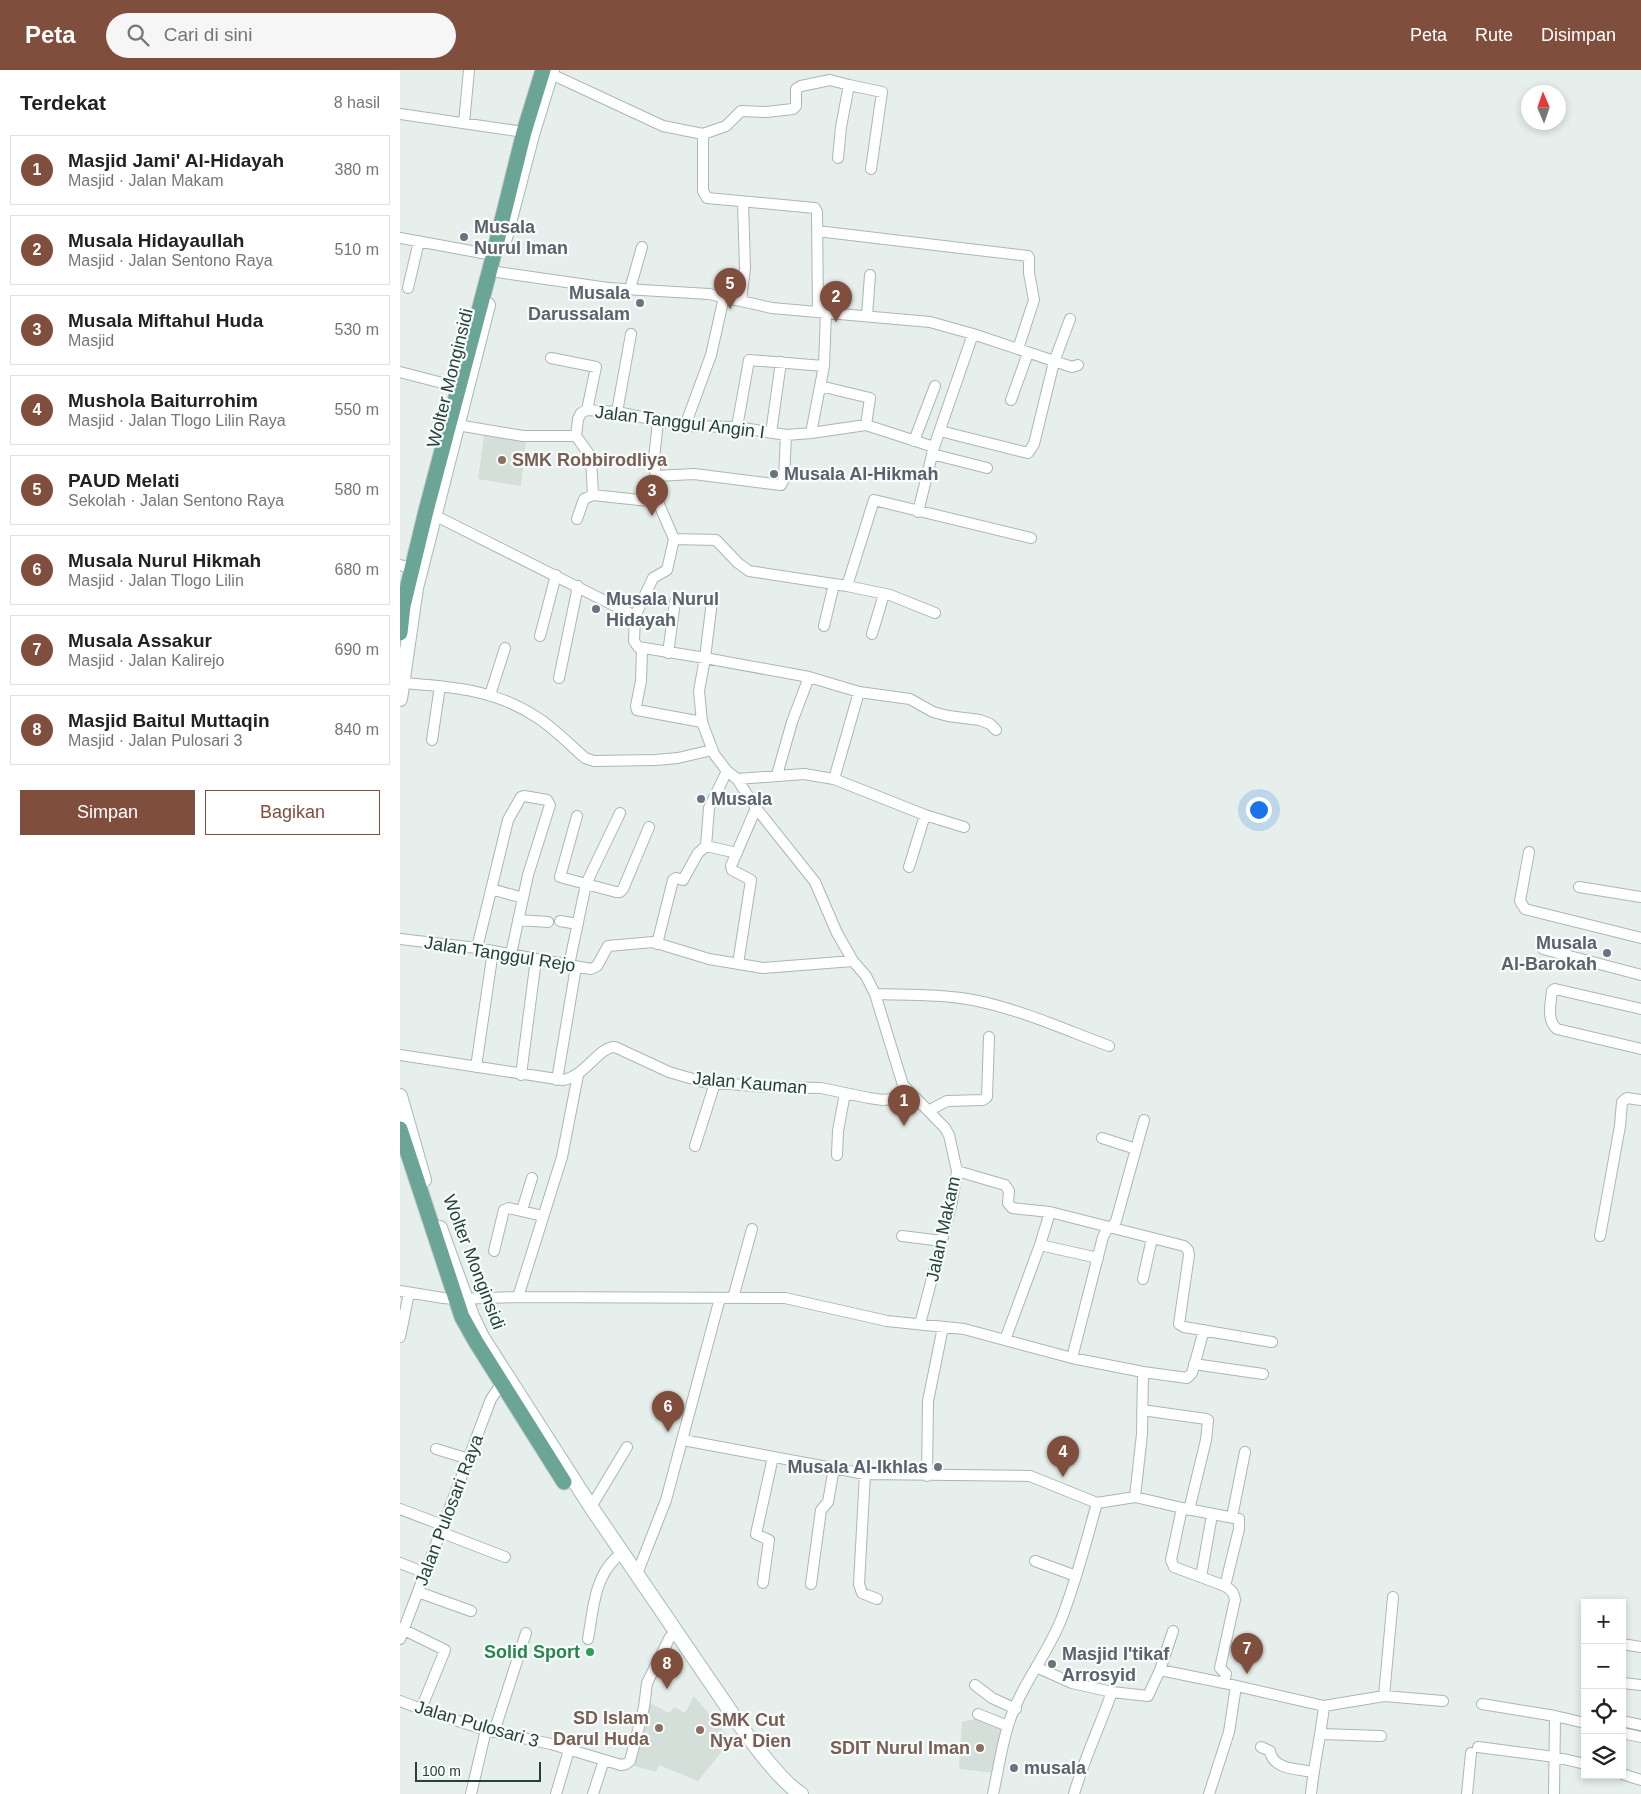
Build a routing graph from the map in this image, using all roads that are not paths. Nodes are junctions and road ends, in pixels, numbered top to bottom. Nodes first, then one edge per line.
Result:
1 (469, 70) edge
2 (549, 71) edge
3 (831, 75) edge
4 (849, 85) junction
5 (400, 114) edge
6 (464, 123) junction
7 (524, 132) junction
8 (703, 134) junction
9 (838, 158) dead end
10 (871, 169) dead end
11 (743, 202) junction
12 (817, 231) junction
13 (400, 238) edge
14 (419, 241) junction
15 (642, 247) dead end
16 (497, 248) junction
17 (497, 272) junction
18 (870, 275) dead end
19 (408, 288) dead end
20 (630, 289) junction
21 (724, 297) junction
22 (741, 301) junction
23 (822, 312) junction
24 (867, 316) junction
25 (1070, 319) dead end
26 (631, 334) dead end
27 (973, 334) junction
28 (1018, 349) junction
29 (1028, 353) junction
30 (552, 358) dead end
31 (781, 362) junction
32 (1054, 362) junction
33 (1078, 365) dead end
34 (824, 366) junction
35 (400, 372) edge
36 (820, 386) junction
37 (934, 386) dead end
38 (458, 387) junction
39 (1011, 400) dead end
40 (587, 410) junction
41 (617, 412) junction
42 (658, 421) junction
43 (458, 425) junction
44 (866, 425) junction
45 (685, 426) junction
46 (737, 427) junction
47 (940, 431) junction
48 (771, 433) junction
49 (811, 433) junction
50 (786, 435) junction
51 (576, 436) junction
52 (914, 441) junction
53 (933, 451) junction
54 (987, 468) dead end
55 (656, 476) junction
56 (593, 495) junction
57 (658, 502) junction
58 (918, 512) junction
59 (434, 515) junction
60 (577, 519) dead end
61 (1031, 538) dead end
62 (674, 539) junction
63 (406, 566) edge
64 (556, 575) junction
65 (834, 584) junction
66 (578, 586) junction
67 (847, 586) junction
68 (884, 594) junction
69 (712, 601) dead end
70 (675, 602) dead end
71 (935, 613) dead end
72 (635, 616) junction
73 (824, 626) dead end
74 (400, 633) edge
75 (872, 634) dead end
76 (540, 636) dead end
77 (505, 648) dead end
78 (642, 649) junction
79 (668, 653) junction
80 (705, 658) junction
81 (809, 677) junction
82 (559, 678) dead end
83 (402, 683) junction
84 (440, 686) junction
85 (860, 692) junction
86 (490, 695) junction
87 (400, 699) edge
88 (702, 722) junction
89 (996, 730) dead end
90 (432, 740) dead end
91 (712, 750) junction
92 (727, 771) junction
93 (777, 775) junction
94 (737, 779) junction
95 (834, 779) junction
96 (756, 808) junction
97 (620, 813) dead end
98 (925, 815) junction
99 (577, 816) dead end
100 (649, 827) dead end
101 (964, 827) dead end
102 (706, 846) junction
103 (1530, 852) dead end
104 (737, 853) junction
105 (909, 867) dead end
106 (586, 884) junction
107 (1579, 887) dead end
108 (491, 889) junction
109 (1641, 897) edge
110 (523, 898) junction
111 (518, 920) junction
112 (560, 921) dead end
113 (548, 922) dead end
114 (578, 924) junction
115 (1641, 938) edge
116 (400, 939) edge
117 (657, 944) junction
118 (477, 948) junction
119 (1543, 949) dead end
120 (493, 951) junction
121 (511, 954) junction
122 (536, 959) junction
123 (853, 961) junction
124 (738, 964) junction
125 (573, 966) junction
126 (1641, 975) edge
127 (875, 994) junction
128 (1641, 1009) edge
129 (989, 1037) dead end
130 (1109, 1046) dead end
131 (1641, 1049) edge
132 (400, 1055) edge
133 (476, 1067) junction
134 (520, 1075) junction
135 (578, 1075) junction
136 (557, 1080) junction
137 (715, 1083) junction
138 (908, 1092) junction
139 (845, 1093) junction
140 (400, 1096) edge
141 (1641, 1100) edge
142 (928, 1111) junction
143 (1144, 1120) dead end
144 (400, 1129) edge
145 (1102, 1138) dead end
146 (695, 1146) dead end
147 (1136, 1149) junction
148 (837, 1155) dead end
149 (956, 1171) junction
150 (532, 1178) dead end
151 (522, 1210) junction
152 (1050, 1212) junction
153 (543, 1216) junction
154 (1112, 1227) junction
155 (752, 1229) dead end
156 (902, 1236) dead end
157 (1600, 1236) dead end
158 (1152, 1238) junction
159 (942, 1241) junction
160 (1040, 1245) junction
161 (494, 1251) dead end
162 (1098, 1258) junction
163 (1143, 1279) dead end
164 (405, 1292) edge
165 (518, 1297) junction
166 (460, 1298) junction
167 (720, 1298) junction
168 (733, 1298) junction
169 (920, 1324) junction
170 (943, 1327) junction
171 (1204, 1330) junction
172 (400, 1338) edge
173 (1005, 1340) junction
174 (1272, 1342) dead end
175 (1072, 1358) junction
176 (1194, 1364) junction
177 (1143, 1372) junction
178 (1262, 1374) dead end
179 (502, 1383) junction
180 (1142, 1410) junction
181 (682, 1440) junction
182 (627, 1447) dead end
183 (436, 1449) dead end
184 (1245, 1452) dead end
185 (773, 1457) junction
186 (469, 1459) junction
187 (834, 1468) junction
188 (866, 1474) junction
189 (927, 1476) junction
190 (569, 1481) junction
191 (1135, 1497) junction
192 (1097, 1503) junction
193 (591, 1507) junction
194 (400, 1509) edge
195 (1186, 1509) junction
196 (1212, 1515) junction
197 (1232, 1517) junction
198 (441, 1529) junction
199 (504, 1558) dead end
200 (616, 1558) junction
201 (1035, 1561) dead end
202 (400, 1563) edge
203 (425, 1573) junction
204 (637, 1574) junction
205 (1076, 1576) junction
206 (1201, 1577) junction
207 (763, 1583) dead end
208 (811, 1584) dead end
209 (1225, 1586) junction
210 (418, 1592) junction
211 (1393, 1597) dead end
212 (877, 1600) dead end
213 (471, 1611) dead end
214 (1173, 1631) dead end
215 (401, 1633) edge
216 (526, 1633) dead end
217 (670, 1637) junction
218 (588, 1639) dead end
219 (1626, 1645) edge
220 (1641, 1647) edge
221 (1036, 1667) junction
222 (1160, 1670) junction
223 (1224, 1683) junction
224 (1626, 1683) edge
225 (975, 1685) dead end
226 (1236, 1686) junction
227 (1641, 1686) edge
228 (1112, 1692) junction
229 (1384, 1696) junction
230 (400, 1701) edge
231 (1443, 1701) dead end
232 (1482, 1704) dead end
233 (1324, 1706) junction
234 (1016, 1708) junction
235 (421, 1710) junction
236 (978, 1714) dead end
237 (1555, 1716) junction
238 (1581, 1722) edge
239 (1626, 1722) edge
240 (1008, 1726) junction
241 (1641, 1726) edge
242 (490, 1731) junction
243 (1321, 1734) junction
244 (1626, 1734) edge
245 (1381, 1736) dead end
246 (1641, 1737) edge
247 (1261, 1747) dead end
248 (570, 1750) junction
249 (1554, 1757) junction
250 (604, 1760) junction
251 (1581, 1763) edge
252 (1313, 1772) junction
253 (1626, 1775) edge
254 (1641, 1780) edge
255 (471, 1794) edge
256 (556, 1794) edge
257 (593, 1794) edge
258 (788, 1794) edge
259 (801, 1794) edge
260 (994, 1794) edge
261 (1074, 1794) edge
262 (1209, 1794) edge
263 (1310, 1794) edge
264 (1467, 1794) edge
265 (1554, 1794) edge

1 - 6 street
2 - 7 main road, Wolter Monginsidi
2 - 8 street
2 - 16 main road, Wolter Monginsidi
3 - 4 street
3 - 8 street
4 - 9 street
4 - 10 street
5 - 6 street
6 - 7 street
7 - 16 main road, Wolter Monginsidi
8 - 11 street
11 - 12 street
11 - 22 street
12 - 23 street
12 - 28 street
13 - 14 street
14 - 16 street
14 - 19 street
15 - 20 street
16 - 17 main road, Wolter Monginsidi
16 - 38 main road, Wolter Monginsidi
17 - 20 street
17 - 43 main road, Wolter Monginsidi
18 - 24 street
20 - 21 street
21 - 22 street
21 - 45 street
22 - 23 street
23 - 24 street
23 - 34 street
24 - 27 street
25 - 32 street
26 - 41 street
27 - 28 street
27 - 47 street
28 - 29 street
29 - 32 street
29 - 39 street
30 - 40 street
31 - 34 street
31 - 46 street
31 - 48 street
32 - 33 street
32 - 47 street
34 - 36 street
35 - 38 street
36 - 44 street
36 - 49 street
37 - 52 street
38 - 63 main road, Wolter Monginsidi
40 - 41 street, Jalan Tanggul Angin I
40 - 51 street, Jalan Tanggul Angin I
41 - 42 street, Jalan Tanggul Angin I
42 - 45 street, Jalan Tanggul Angin I
42 - 55 street
43 - 51 street, Jalan Tanggul Angin I
43 - 59 main road, Wolter Monginsidi
44 - 49 street, Jalan Tanggul Angin I
44 - 52 street
45 - 46 street, Jalan Tanggul Angin I
46 - 48 street, Jalan Tanggul Angin I
47 - 53 street
48 - 50 street, Jalan Tanggul Angin I
49 - 50 street, Jalan Tanggul Angin I
50 - 55 street
51 - 56 street
52 - 53 street
53 - 54 street
53 - 58 street
55 - 57 street
56 - 57 street
56 - 60 street
57 - 62 street
58 - 61 street
58 - 67 street
59 - 64 street
59 - 83 main road, Wolter Monginsidi
62 - 65 street
62 - 72 street
63 - 74 main road, Wolter Monginsidi
64 - 66 street
64 - 76 street
65 - 67 street
65 - 73 street
66 - 72 street
66 - 82 street
67 - 68 street
68 - 71 street
68 - 75 street
69 - 80 street
70 - 79 street
72 - 78 street
77 - 86 street
78 - 79 street
78 - 88 street
79 - 80 street
80 - 81 street
80 - 88 street
81 - 85 street
81 - 93 street
83 - 84 street
83 - 87 main road, Wolter Monginsidi
84 - 86 street
84 - 90 street
85 - 89 street
85 - 95 street
86 - 91 street
88 - 91 street
91 - 92 street
92 - 94 street
92 - 102 street
93 - 94 street
93 - 95 street
94 - 96 street
95 - 98 street
96 - 104 street
96 - 123 street
97 - 106 street
98 - 101 street
98 - 105 street
99 - 106 street
100 - 106 street
102 - 104 street
102 - 117 street
103 - 115 street
104 - 124 street
106 - 114 street
107 - 109 street
108 - 110 street
108 - 110 street
108 - 118 street
110 - 111 street
111 - 113 street
111 - 121 street
112 - 114 street
114 - 125 street
116 - 118 street, Jalan Tanggul Rejo
117 - 124 street, Jalan Tanggul Rejo
117 - 125 street, Jalan Tanggul Rejo
118 - 120 street, Jalan Tanggul Rejo
119 - 126 street
120 - 121 street, Jalan Tanggul Rejo
120 - 133 street
121 - 122 street, Jalan Tanggul Rejo
122 - 125 street, Jalan Tanggul Rejo
122 - 134 street
123 - 124 street, Jalan Tanggul Rejo
123 - 127 street
125 - 136 street
127 - 130 street
127 - 138 street
128 - 131 street
129 - 142 street
132 - 133 street
133 - 134 street
134 - 136 street
135 - 136 street
135 - 137 street, Jalan Kauman
135 - 153 street
137 - 139 street, Jalan Kauman
137 - 146 street
138 - 139 street, Jalan Kauman
138 - 142 street, Jalan Makam
139 - 148 street
140 - 166 main road, Wolter Monginsidi
141 - 157 street
142 - 149 street, Jalan Makam
143 - 147 street
144 - 166 main road, Wolter Monginsidi
145 - 147 street
147 - 154 street
149 - 152 street
149 - 159 street, Jalan Makam
150 - 151 street
151 - 153 street
151 - 161 street
152 - 154 street
152 - 160 street
153 - 165 street
154 - 158 street
154 - 162 street
155 - 168 street
156 - 159 street
158 - 163 street
158 - 171 street
159 - 169 street, Jalan Makam
160 - 162 street
160 - 173 street
162 - 175 street
164 - 166 street
164 - 172 street
165 - 166 street
165 - 167 street
166 - 179 main road, Wolter Monginsidi
166 - 190 main road, Wolter Monginsidi
167 - 168 street
167 - 181 street
168 - 169 street
169 - 170 street
170 - 173 street
170 - 189 street
171 - 174 street
171 - 176 street
173 - 175 street
175 - 177 street
176 - 177 street
176 - 178 street
177 - 180 street
179 - 186 street, Jalan Pulosari Raya
179 - 190 main road, Wolter Monginsidi
180 - 191 street
180 - 195 street
181 - 185 street
181 - 204 street
182 - 193 street
183 - 186 street
184 - 197 street
185 - 187 street
185 - 207 street
186 - 198 street, Jalan Pulosari Raya
187 - 188 street
187 - 208 street
188 - 189 street
188 - 212 street
189 - 192 street
190 - 193 main road
190 - 200 main road
191 - 192 street
191 - 195 street
192 - 205 street
193 - 204 main road
194 - 198 street
195 - 196 street
195 - 206 street
196 - 197 street
196 - 206 street
197 - 209 street
198 - 199 street
198 - 203 street, Jalan Pulosari Raya
200 - 217 main road
200 - 218 street
201 - 205 street
202 - 203 street
203 - 210 street, Jalan Pulosari Raya
204 - 259 main road
205 - 221 street
206 - 209 street
209 - 223 street
210 - 213 street
210 - 215 street, Jalan Pulosari Raya
211 - 229 street
214 - 222 street
215 - 235 street
216 - 242 street
217 - 250 street, Jalan Pulosari 3
217 - 258 main road
219 - 220 street
221 - 228 street
221 - 234 street
222 - 223 street
222 - 228 street
223 - 226 street
224 - 227 street
225 - 234 street
226 - 233 street
226 - 262 street
228 - 261 street
229 - 231 street
229 - 233 street
230 - 235 street, Jalan Pulosari 3
232 - 237 street
233 - 243 street
234 - 240 street
235 - 242 street, Jalan Pulosari 3
236 - 240 street
237 - 238 street
237 - 249 street
239 - 241 street
240 - 260 street
242 - 248 street, Jalan Pulosari 3
242 - 255 street
243 - 245 street
243 - 252 street
244 - 246 street
247 - 252 street
248 - 250 street, Jalan Pulosari 3
248 - 256 street
249 - 251 street
249 - 264 street
249 - 265 street
250 - 257 street
252 - 263 street
253 - 254 street

